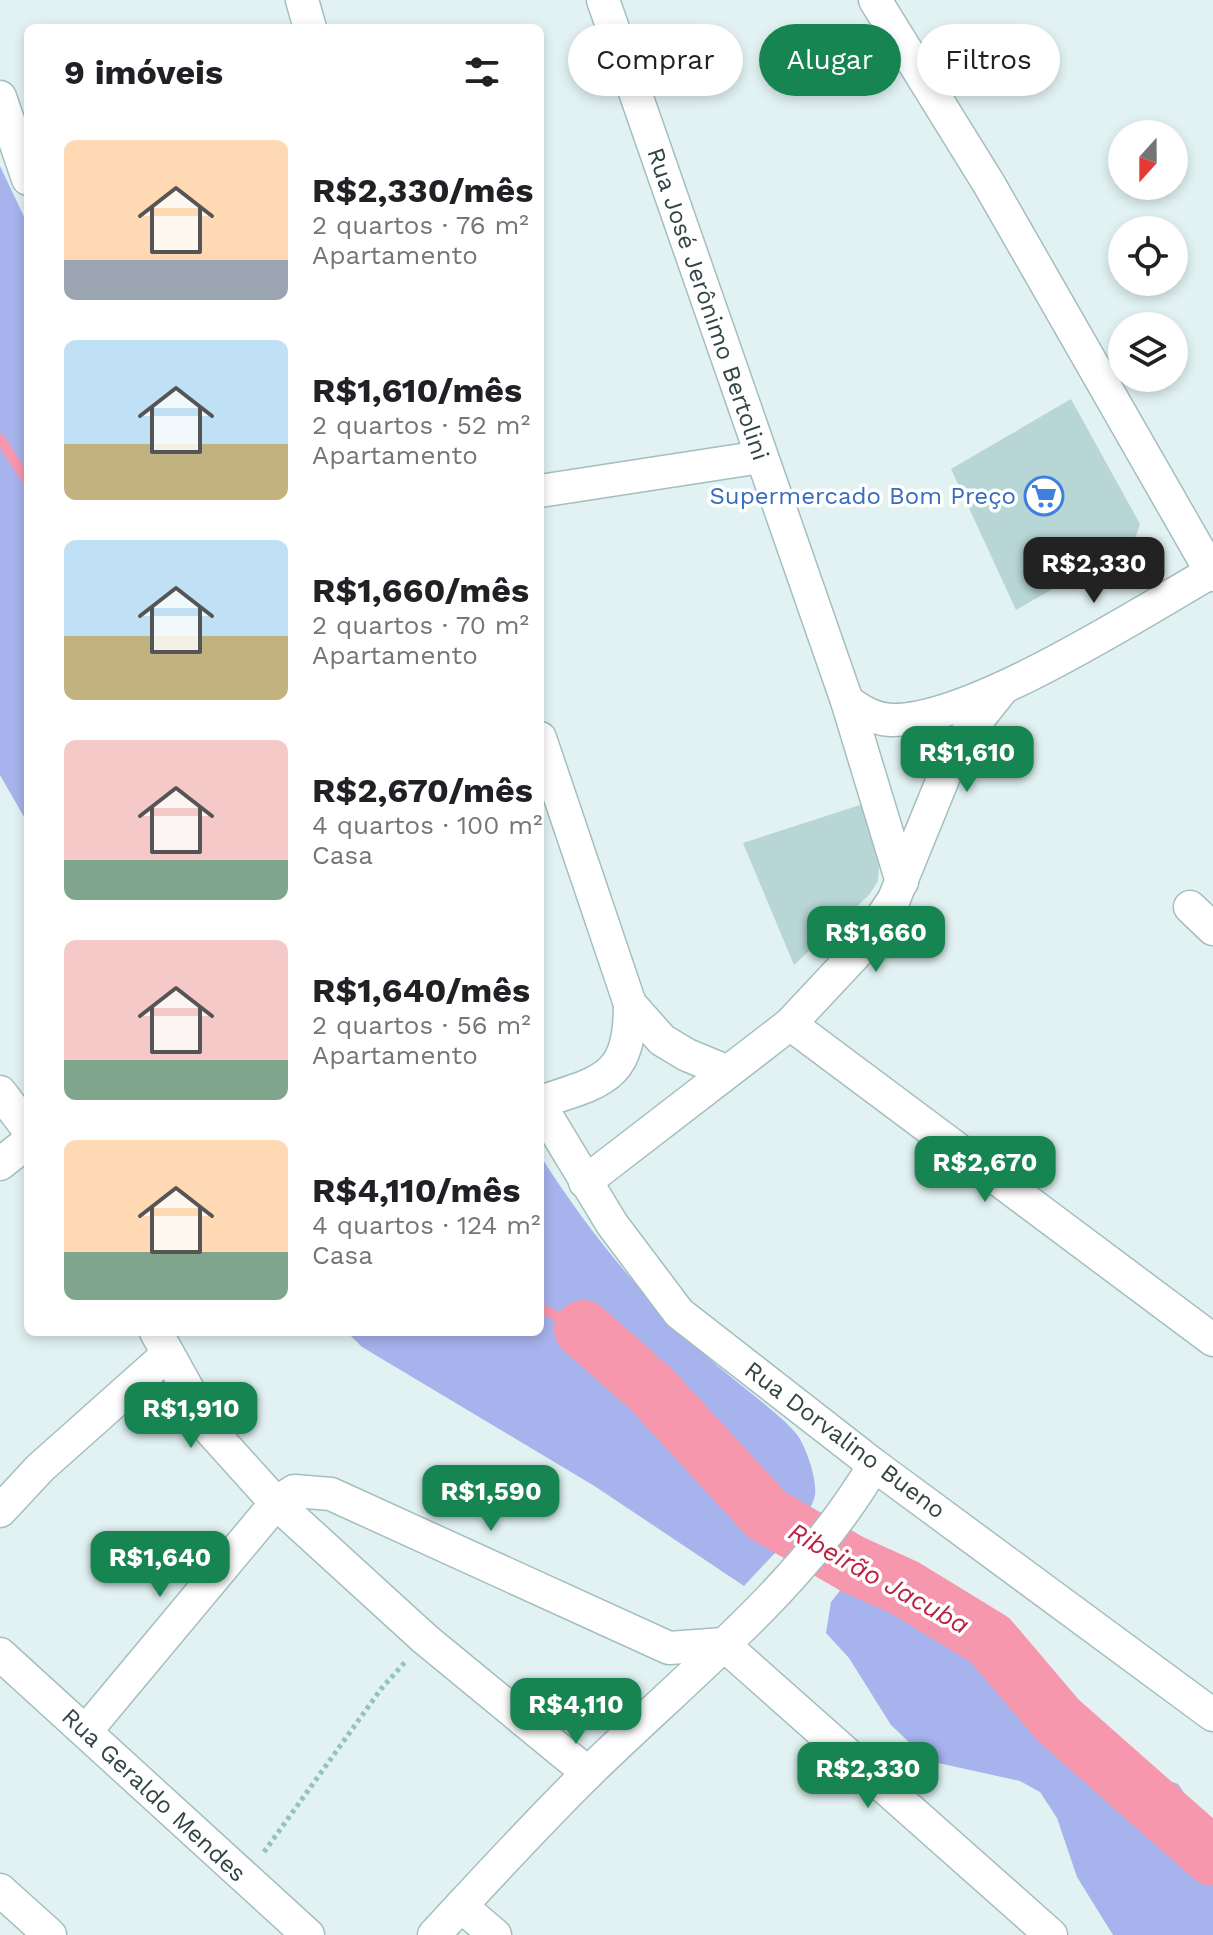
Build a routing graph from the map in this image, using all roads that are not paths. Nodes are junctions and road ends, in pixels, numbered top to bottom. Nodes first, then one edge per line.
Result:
1 (302, 0) edge
2 (603, 0) edge
3 (875, 0) edge
4 (309, 24) edge
5 (0, 97) edge
6 (0, 130) edge
7 (24, 168) edge
8 (761, 457) junction
9 (544, 490) edge
10 (1212, 573) edge
11 (1003, 688) junction
12 (847, 701) junction
13 (544, 750) edge
14 (902, 882) junction
15 (630, 1004) junction
16 (790, 1024) junction
17 (726, 1071) junction
18 (0, 1092) edge
19 (544, 1102) edge
20 (544, 1111) edge
21 (24, 1124) edge
22 (24, 1145) edge
23 (0, 1164) edge
24 (585, 1182) junction
25 (1213, 1340) edge
26 (162, 1343) edge
27 (874, 1465) junction
28 (276, 1503) junction
29 (0, 1511) edge
30 (723, 1644) junction
31 (0, 1654) edge
32 (1213, 1715) edge
33 (86, 1731) junction
34 (588, 1773) junction
35 (0, 1890) edge
36 (461, 1906) junction
37 (50, 1935) edge
38 (308, 1935) edge
39 (434, 1935) edge
40 (495, 1935) edge
41 (1051, 1935) edge

1 - 4 street
2 - 8 street, Rua José Jerônimo Bertolini
3 - 10 street
5 - 7 street
6 - 7 street
8 - 9 street
8 - 12 street, Rua José Jerônimo Bertolini
10 - 11 street
11 - 12 street
11 - 14 street
12 - 14 street, Rua José Jerônimo Bertolini
13 - 15 street
14 - 16 street
15 - 17 street
15 - 19 street
16 - 17 street
16 - 25 street
17 - 24 street
18 - 21 street
20 - 24 street, Rua Dorvalino Bueno
22 - 23 street
24 - 27 street, Rua Dorvalino Bueno
26 - 28 street
26 - 29 street
27 - 30 street
27 - 32 street, Rua Dorvalino Bueno
28 - 30 street
28 - 33 street
28 - 34 street
30 - 34 street
30 - 41 street
31 - 33 street, Rua Geraldo Mendes
33 - 38 street, Rua Geraldo Mendes
34 - 36 street
35 - 37 street
36 - 39 street
36 - 40 street

